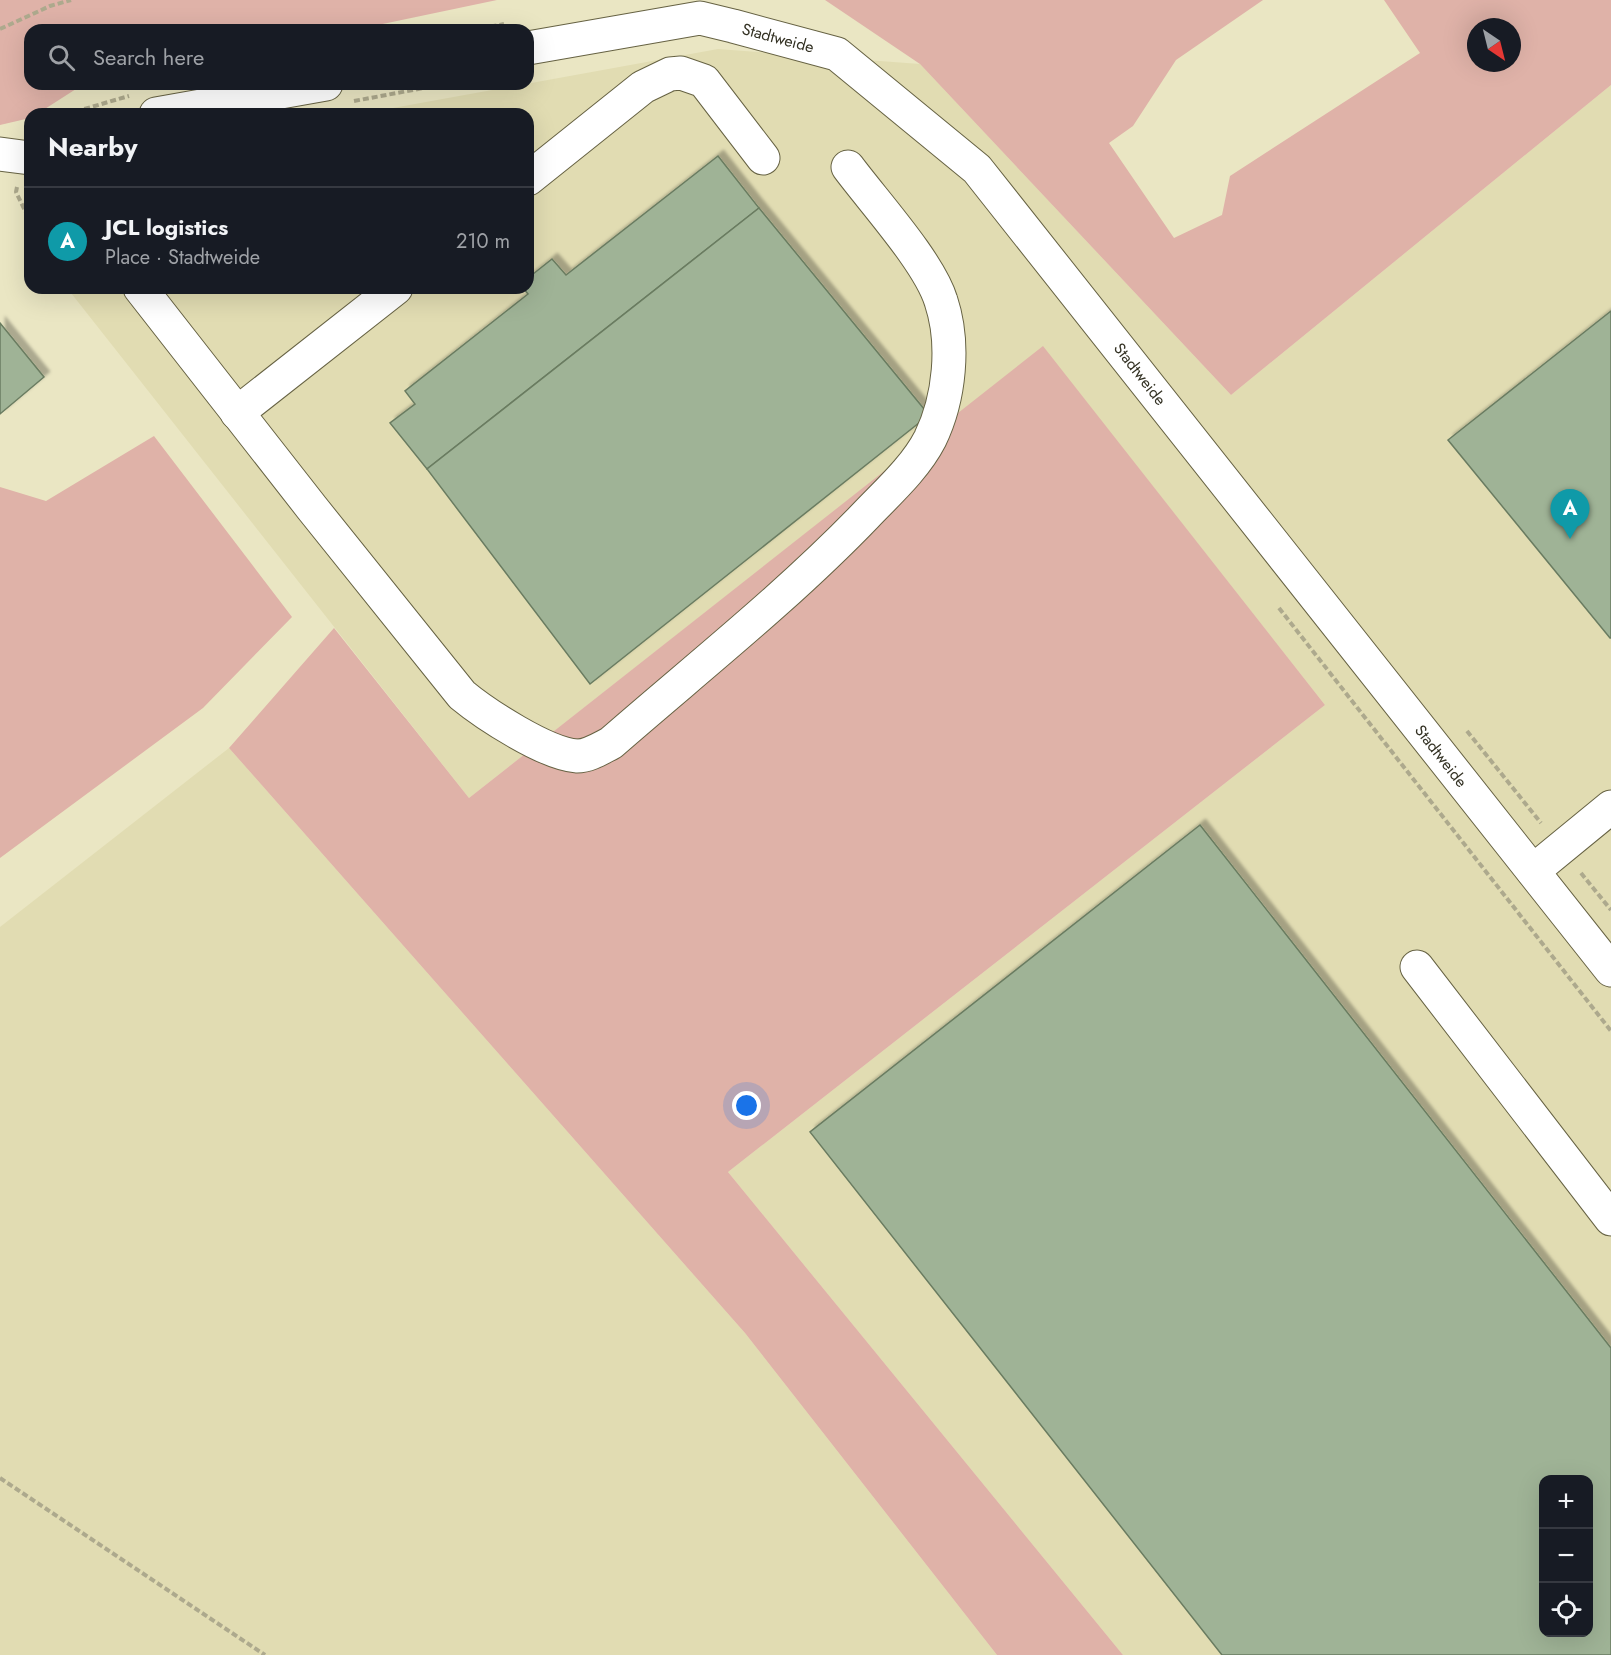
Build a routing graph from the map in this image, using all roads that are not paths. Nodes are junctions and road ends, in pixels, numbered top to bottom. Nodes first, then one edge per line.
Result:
1 (534, 47) edge
2 (334, 94) edge
3 (163, 108) edge
4 (0, 153) edge
5 (24, 157) edge
6 (763, 158) dead end
7 (848, 167) dead end
8 (534, 174) edge
9 (145, 294) edge
10 (388, 294) edge
11 (237, 413) junction
12 (1611, 807) edge
13 (1533, 871) junction
14 (1417, 967) dead end
15 (1611, 970) edge
16 (1611, 1219) edge

1 - 13 street, Stadtweide
2 - 3 street
4 - 5 street
6 - 8 street
7 - 11 street
9 - 11 street
10 - 11 street
12 - 13 street
13 - 15 street, Stadtweide
14 - 16 street

